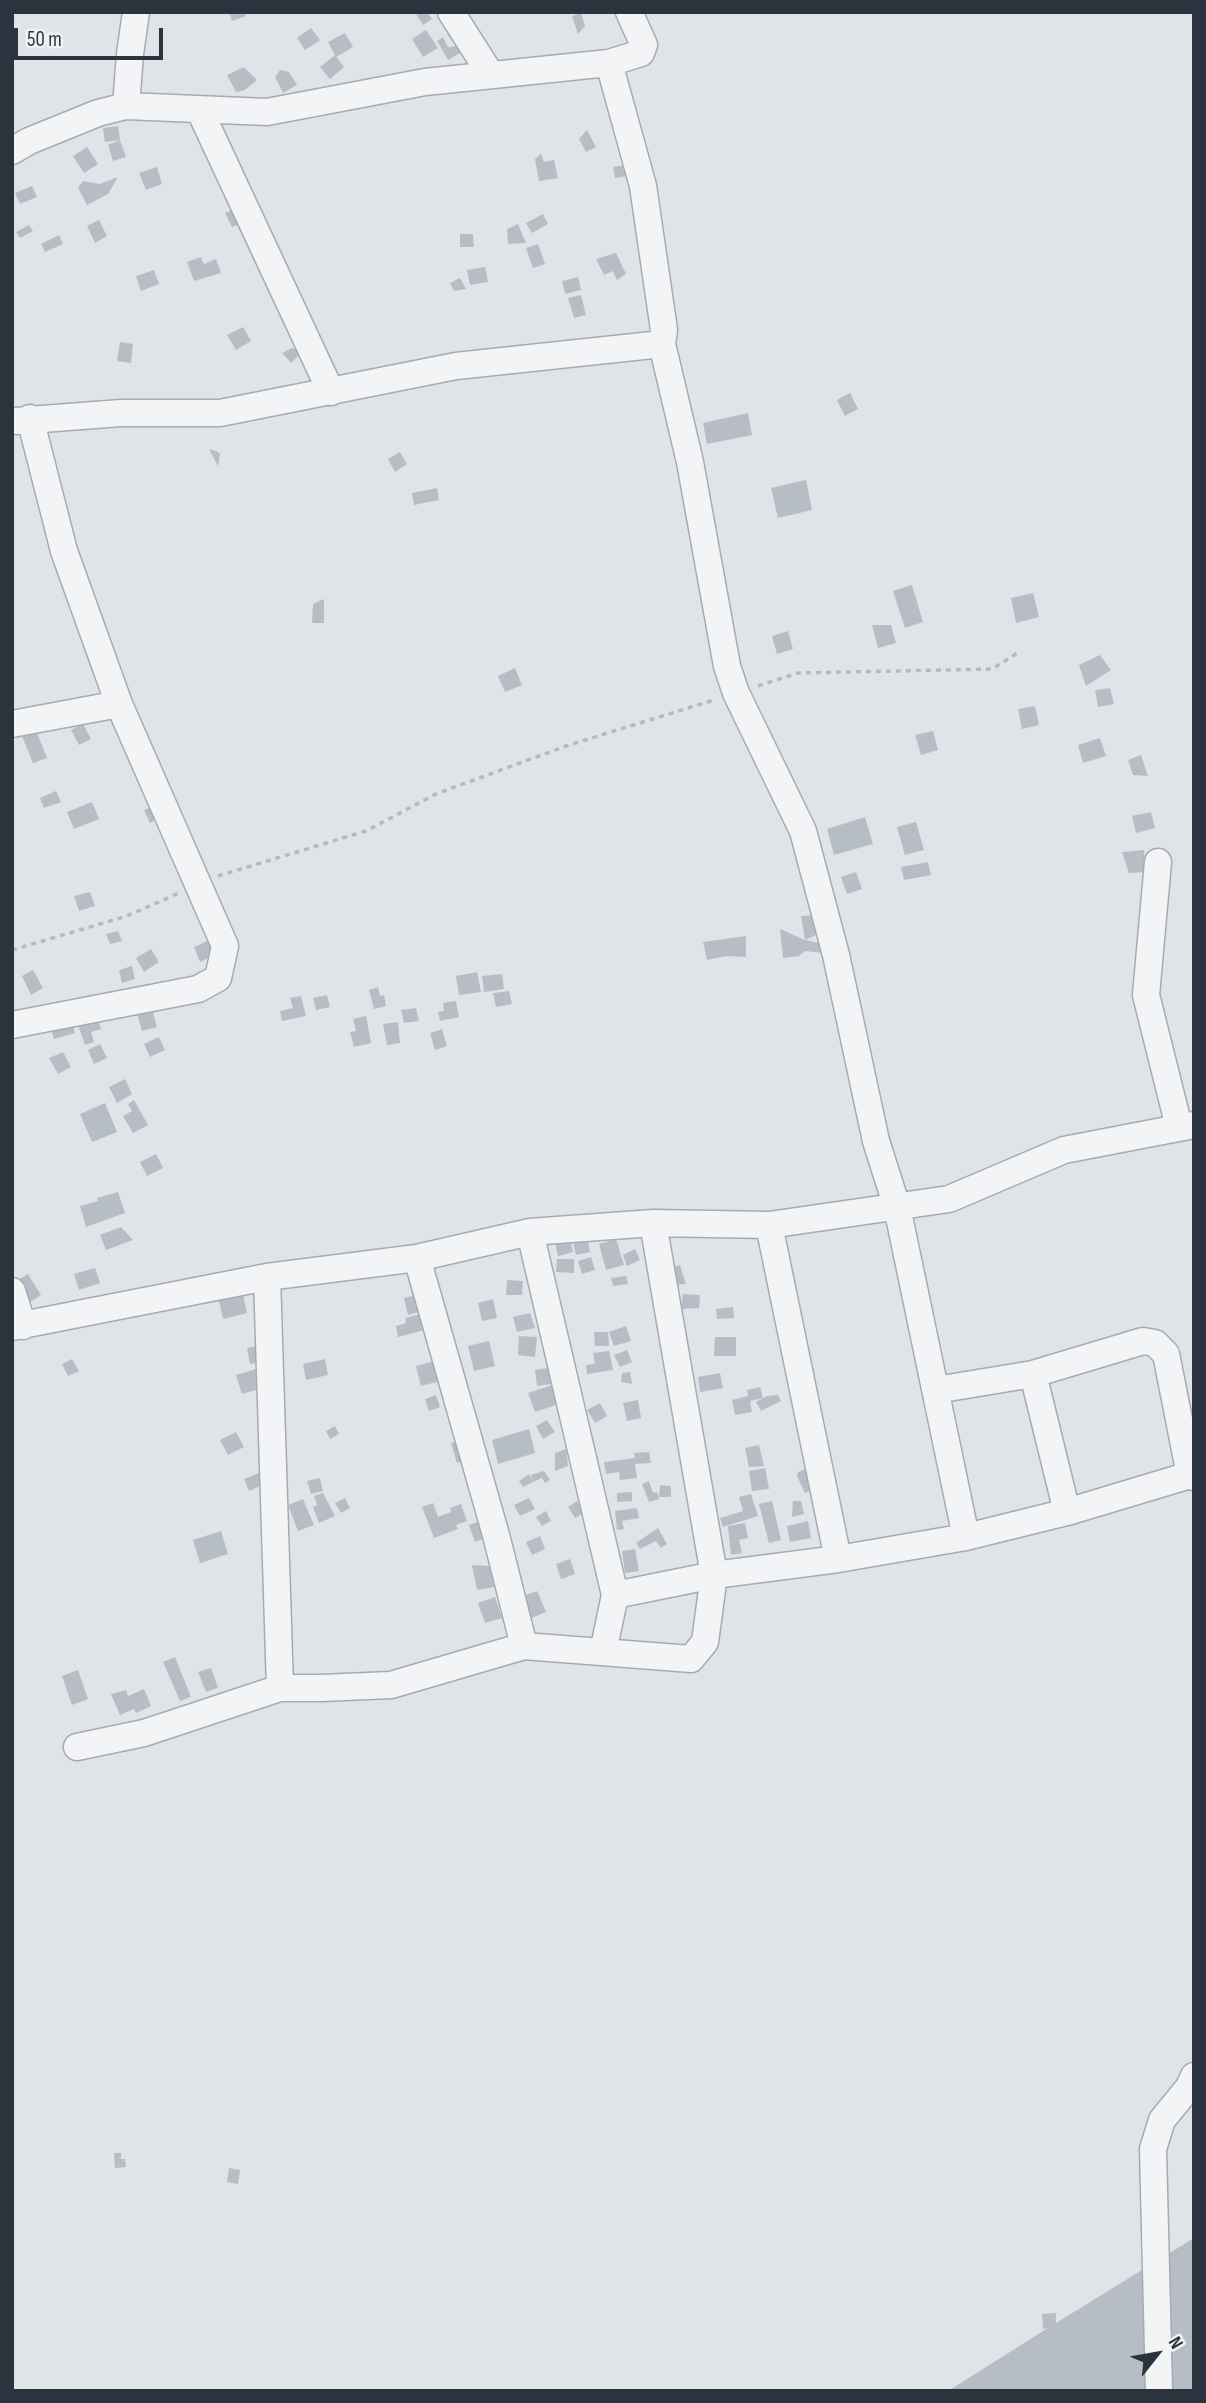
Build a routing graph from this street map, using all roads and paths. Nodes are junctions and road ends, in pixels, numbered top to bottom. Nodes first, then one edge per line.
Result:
1 (136, 12) edge
2 (451, 12) edge
3 (629, 12) edge
4 (609, 64) junction
5 (491, 75) junction
6 (126, 106) junction
7 (200, 111) junction
8 (12, 151) edge
9 (662, 344) junction
10 (331, 392) junction
11 (21, 420) edge
12 (1019, 652) dead end
13 (736, 693) junction
14 (119, 704) junction
15 (12, 724) edge
16 (1158, 862) dead end
17 (200, 884) junction
18 (12, 950) edge
19 (12, 1025) edge
20 (1186, 1126) edge
21 (897, 1207) junction
22 (653, 1223) junction
23 (769, 1224) junction
24 (530, 1232) junction
25 (417, 1258) junction
26 (267, 1277) junction
27 (12, 1291) edge
28 (18, 1327) edge
29 (1033, 1374) junction
30 (936, 1390) junction
31 (1192, 1476) edge
32 (1068, 1512) junction
33 (966, 1537) junction
34 (838, 1559) junction
35 (714, 1575) junction
36 (615, 1595) junction
37 (524, 1646) junction
38 (603, 1652) junction
39 (280, 1688) junction
40 (77, 1747) dead end
41 (1194, 2076) edge
42 (1159, 2391) edge

1 - 6 street
2 - 5 street
3 - 4 street
4 - 5 street
4 - 9 street
5 - 7 street
6 - 7 street
6 - 8 street
7 - 10 street
9 - 10 street
9 - 13 street
10 - 11 street
11 - 14 street
12 - 13 path
13 - 17 path
13 - 21 street
14 - 15 street
14 - 17 street
16 - 20 street
17 - 18 path
17 - 19 street
20 - 21 street
21 - 23 street
21 - 30 street
22 - 23 street
22 - 24 street
22 - 35 street
23 - 34 street
24 - 25 street
24 - 36 street
25 - 26 street
25 - 37 street
26 - 28 street
26 - 39 street
27 - 28 street
29 - 30 street
29 - 31 street
29 - 32 street
30 - 33 street
31 - 32 street
32 - 33 street
33 - 34 street
34 - 35 street
35 - 36 street
35 - 38 street
36 - 38 street
37 - 38 street
37 - 39 street
39 - 40 street
41 - 42 street

